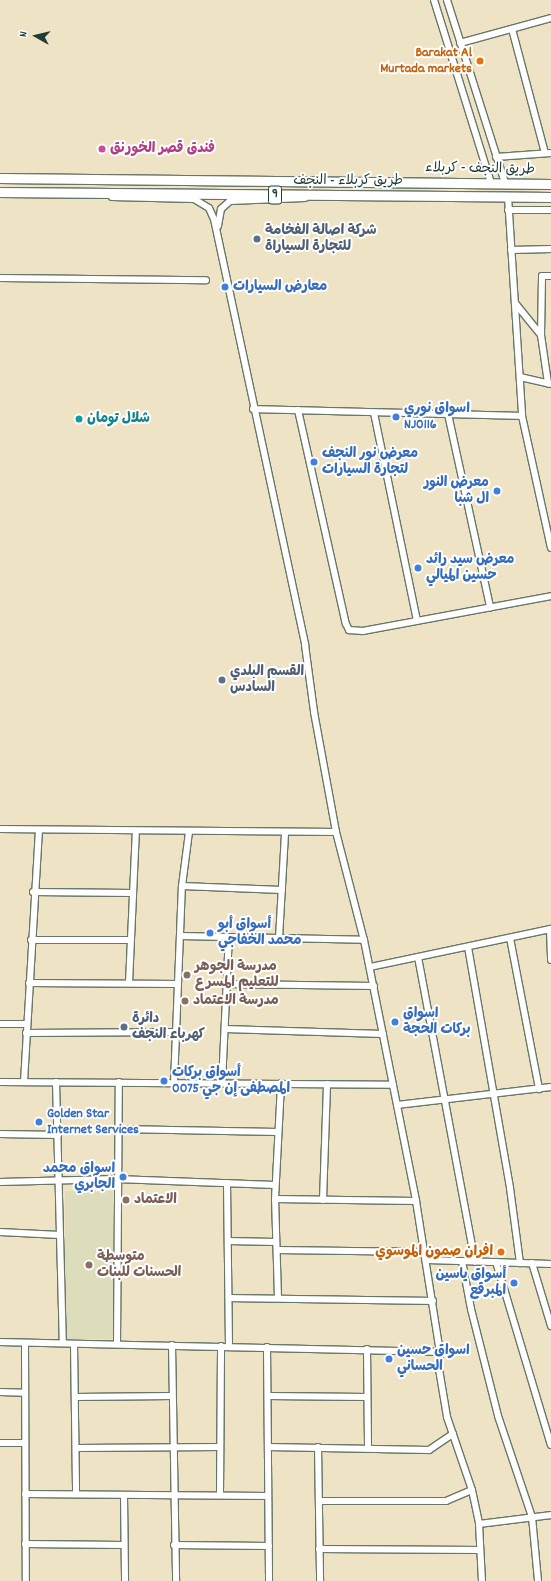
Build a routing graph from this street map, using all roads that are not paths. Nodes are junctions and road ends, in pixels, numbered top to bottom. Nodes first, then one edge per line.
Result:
1 (434, 0) edge
2 (447, 0) edge
3 (551, 18) edge
4 (512, 29) junction
5 (460, 43) junction
6 (548, 153) edge
7 (496, 157) junction
8 (487, 168) junction
9 (500, 168) junction
10 (0, 178) edge
11 (491, 183) junction
12 (505, 183) junction
13 (551, 184) edge
14 (0, 192) edge
15 (97, 193) junction
16 (326, 195) junction
17 (508, 197) junction
18 (551, 197) edge
19 (508, 210) junction
20 (551, 210) edge
21 (218, 235) junction
22 (551, 249) edge
23 (511, 250) junction
24 (551, 276) edge
25 (0, 278) edge
26 (206, 280) dead end
27 (515, 303) junction
28 (541, 335) junction
29 (520, 377) junction
30 (550, 384) edge
31 (253, 410) junction
32 (298, 410) junction
33 (374, 413) junction
34 (448, 414) junction
35 (522, 416) junction
36 (551, 548) edge
37 (551, 596) edge
38 (490, 607) junction
39 (417, 621) junction
40 (0, 829) edge
41 (39, 830) junction
42 (136, 831) junction
43 (189, 832) junction
44 (336, 832) junction
45 (285, 833) junction
46 (182, 886) junction
47 (282, 890) junction
48 (33, 892) junction
49 (133, 893) junction
50 (550, 929) edge
51 (180, 936) junction
52 (229, 937) junction
53 (280, 938) junction
54 (510, 938) junction
55 (31, 940) junction
56 (130, 940) junction
57 (364, 940) junction
58 (468, 947) junction
59 (418, 957) junction
60 (551, 960) edge
61 (370, 967) junction
62 (28, 983) junction
63 (129, 983) junction
64 (178, 984) junction
65 (227, 984) junction
66 (374, 986) junction
67 (0, 1024) edge
68 (27, 1024) junction
69 (224, 1029) junction
70 (176, 1032) junction
71 (26, 1033) junction
72 (383, 1034) junction
73 (0, 1082) edge
74 (24, 1082) junction
75 (56, 1082) junction
76 (119, 1082) junction
77 (174, 1082) junction
78 (222, 1083) junction
79 (281, 1083) junction
80 (327, 1084) junction
81 (393, 1085) junction
82 (551, 1087) edge
83 (539, 1089) junction
84 (493, 1094) junction
85 (445, 1099) junction
86 (397, 1105) junction
87 (118, 1129) junction
88 (278, 1132) junction
89 (0, 1134) edge
90 (58, 1135) junction
91 (116, 1179) junction
92 (59, 1181) junction
93 (0, 1182) edge
94 (227, 1183) junction
95 (275, 1185) junction
96 (275, 1199) junction
97 (323, 1200) junction
98 (416, 1201) junction
99 (0, 1232) edge
100 (60, 1235) junction
101 (228, 1241) junction
102 (276, 1242) junction
103 (276, 1250) junction
104 (426, 1252) junction
105 (427, 1260) junction
106 (462, 1261) junction
107 (475, 1262) junction
108 (496, 1262) junction
109 (520, 1263) junction
110 (532, 1263) junction
111 (551, 1264) edge
112 (229, 1298) junction
113 (278, 1298) junction
114 (433, 1301) junction
115 (551, 1326) edge
116 (0, 1342) edge
117 (25, 1342) junction
118 (63, 1343) junction
119 (74, 1344) junction
120 (117, 1344) junction
121 (172, 1345) junction
122 (221, 1346) junction
123 (229, 1347) junction
124 (267, 1347) junction
125 (367, 1349) junction
126 (440, 1352) junction
127 (0, 1392) edge
128 (25, 1393) junction
129 (172, 1396) junction
130 (268, 1396) junction
131 (367, 1396) junction
132 (75, 1397) junction
133 (453, 1434) junction
134 (0, 1443) edge
135 (24, 1443) junction
136 (551, 1445) edge
137 (220, 1447) junction
138 (268, 1447) junction
139 (318, 1447) junction
140 (76, 1448) junction
141 (172, 1448) junction
142 (368, 1448) junction
143 (472, 1490) junction
144 (25, 1494) junction
145 (76, 1494) junction
146 (124, 1495) junction
147 (173, 1495) junction
148 (220, 1495) junction
149 (268, 1496) junction
150 (320, 1501) junction
151 (551, 1514) edge
152 (532, 1517) junction
153 (480, 1524) junction
154 (25, 1544) junction
155 (124, 1545) junction
156 (174, 1545) junction
157 (269, 1546) junction
158 (319, 1549) junction
159 (480, 1550) junction
160 (26, 1581) edge
161 (125, 1581) edge
162 (176, 1581) edge
163 (269, 1581) edge
164 (320, 1581) edge
165 (482, 1581) edge
166 (538, 1581) edge

1 - 8 street
2 - 5 street
3 - 4 street
4 - 5 street
4 - 6 street
5 - 7 street
6 - 7 street
7 - 9 street
8 - 9 street
8 - 11 street
9 - 12 street
10 - 11 highway, طريق النجف - کربلاء / 9
11 - 12 highway, طريق النجف - کربلاء / 9
12 - 13 highway, طريق النجف - کربلاء / 9
14 - 15 highway, طريق کربلاء - النجف / 9
15 - 16 highway, طريق کربلاء - النجف / 9
15 - 21 street
16 - 17 highway, طريق کربلاء - النجف / 9
16 - 21 street
17 - 18 highway, طريق کربلاء - النجف / 9
17 - 19 street
19 - 20 street
19 - 23 street
21 - 31 street
22 - 23 street
23 - 27 street
24 - 28 street
25 - 26 street
27 - 28 street
27 - 29 street
28 - 30 street
29 - 30 street
29 - 35 street
31 - 32 street
31 - 44 street
32 - 33 street
32 - 39 street
33 - 34 street
33 - 39 street
34 - 35 street
34 - 38 street
35 - 36 street
37 - 38 street
38 - 39 street
40 - 41 street
41 - 42 street
41 - 48 street
42 - 43 street
42 - 49 street
43 - 45 street
43 - 46 street
44 - 45 street
44 - 57 street
45 - 47 street
46 - 47 street
46 - 51 street
47 - 53 street
48 - 49 street
48 - 55 street
49 - 56 street
50 - 54 street
50 - 60 street
51 - 52 street
51 - 64 street
52 - 53 street
52 - 65 street
53 - 57 street
54 - 58 street
54 - 83 street
55 - 56 street
55 - 62 street
56 - 63 street
57 - 61 street
58 - 59 street
58 - 84 street
59 - 61 street
59 - 85 street
61 - 66 street
62 - 63 street
62 - 68 street
63 - 64 street
64 - 70 street
65 - 66 street
65 - 69 street
66 - 72 street
67 - 68 street
68 - 71 street
69 - 72 street
69 - 78 street
70 - 71 street
70 - 77 street
71 - 74 street
72 - 81 street
73 - 74 street
74 - 75 street
75 - 76 street
75 - 90 street
76 - 77 street
76 - 87 street
77 - 78 street
78 - 79 street
79 - 80 street
79 - 88 street
80 - 81 street
80 - 97 street
81 - 86 street
82 - 83 street
83 - 84 street
84 - 85 street
84 - 109 street
85 - 86 street
85 - 107 street
86 - 98 street
87 - 88 street
87 - 91 street
88 - 95 street
89 - 90 street
90 - 92 street
91 - 92 street
91 - 94 street
91 - 120 street
92 - 93 street
92 - 100 street
94 - 95 street
94 - 101 street
95 - 96 street
96 - 97 street
96 - 102 street
97 - 98 street
98 - 104 street
99 - 100 street
100 - 118 street
101 - 102 street
101 - 112 street
102 - 103 street
103 - 104 street
103 - 113 street
104 - 105 street
105 - 106 street
105 - 114 street
106 - 107 street
106 - 152 street
107 - 108 street
108 - 109 street
108 - 136 street
109 - 110 street
110 - 111 street
110 - 115 street
112 - 113 street
112 - 123 street
113 - 114 street
114 - 126 street
116 - 117 street
117 - 118 street
117 - 128 street
118 - 119 street
119 - 120 street
119 - 132 street
120 - 121 street
121 - 122 street
121 - 129 street
122 - 123 street
122 - 137 street
123 - 124 street
124 - 125 street
124 - 130 street
125 - 126 street
125 - 131 street
126 - 133 street
127 - 128 street
128 - 135 street
129 - 132 street
129 - 141 street
130 - 131 street
130 - 138 street
131 - 142 street
132 - 140 street
133 - 142 street
133 - 143 street
134 - 135 street
135 - 144 street
137 - 141 street
137 - 148 street
138 - 139 street
138 - 149 street
139 - 142 street
139 - 150 street
140 - 141 street
140 - 145 street
141 - 147 street
143 - 150 street
143 - 153 street
144 - 145 street
144 - 154 street
145 - 146 street
146 - 147 street
146 - 155 street
147 - 148 street
147 - 156 street
148 - 149 street
149 - 157 street
150 - 158 street
151 - 152 street
152 - 153 street
152 - 166 street
153 - 159 street
154 - 155 street
154 - 160 street
155 - 161 street
156 - 157 street
156 - 162 street
157 - 163 street
158 - 159 street
158 - 164 street
159 - 165 street

